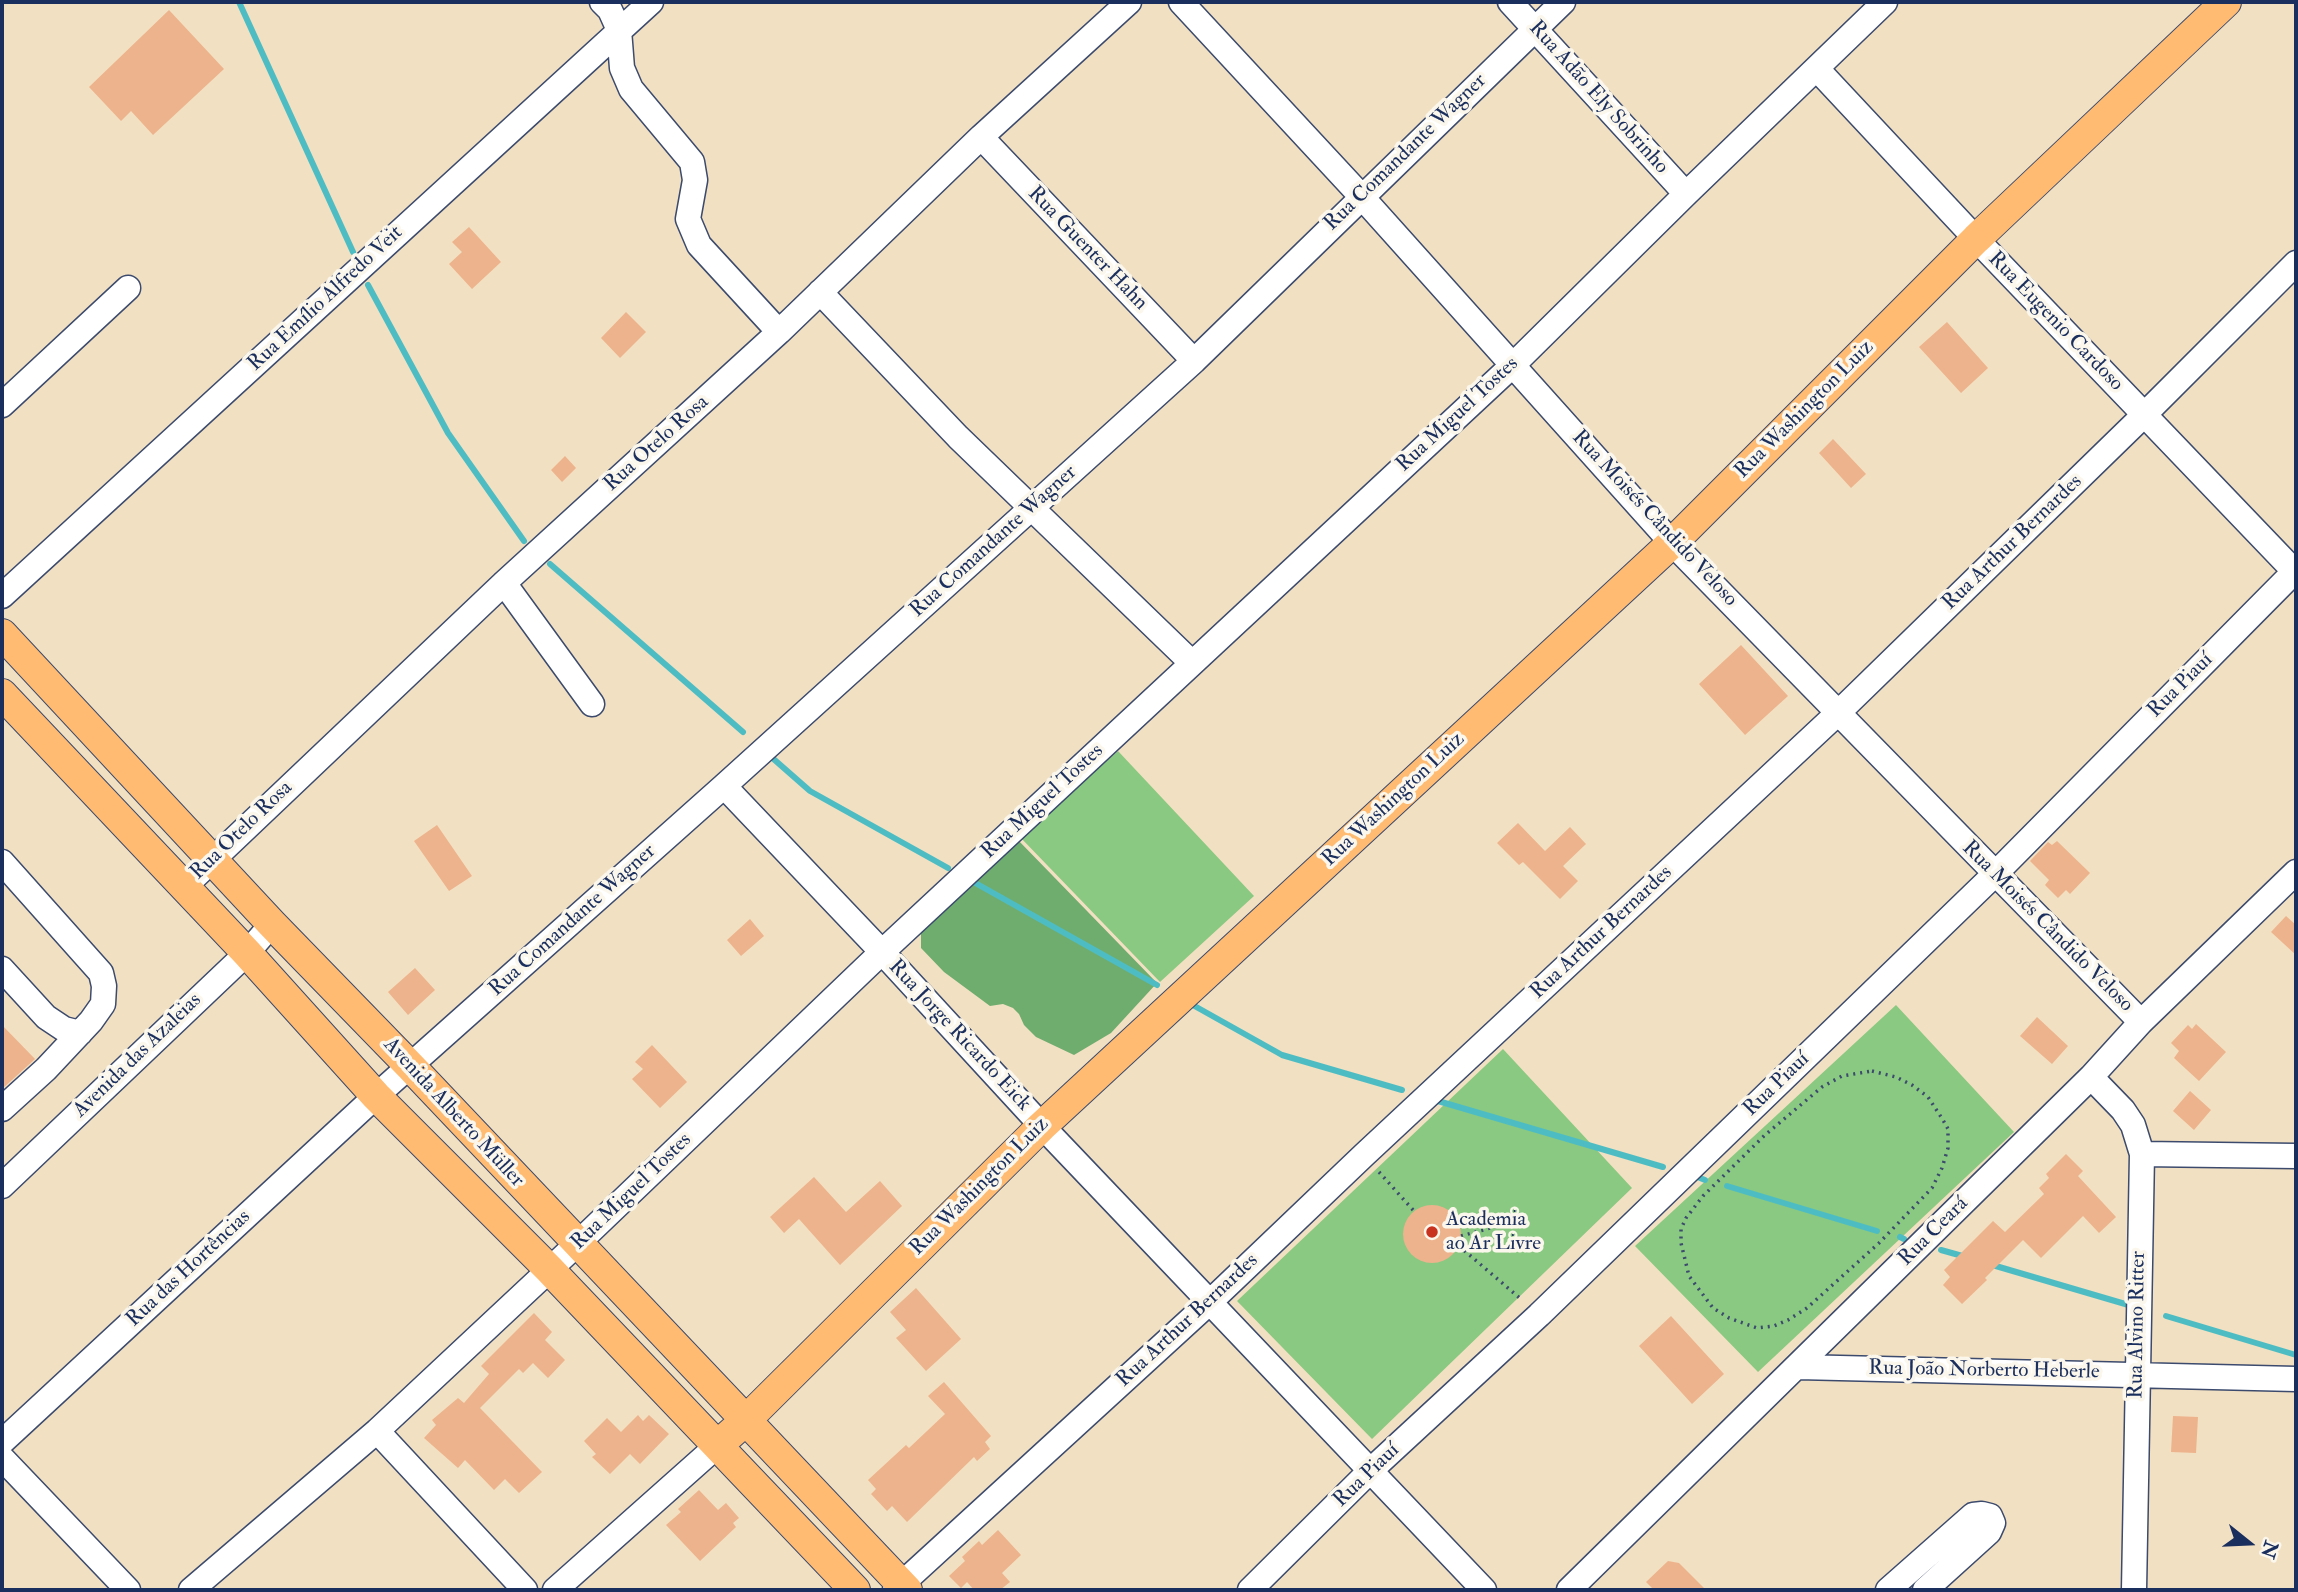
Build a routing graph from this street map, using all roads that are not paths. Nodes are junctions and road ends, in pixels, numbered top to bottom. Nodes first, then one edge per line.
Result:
1 (603, 2) edge
2 (651, 2) edge
3 (1129, 2) edge
4 (1181, 2) edge
5 (1510, 2) edge
6 (1563, 2) edge
7 (1885, 2) edge
8 (2226, 2) edge
9 (1534, 28) junction
10 (619, 30) junction
11 (1816, 69) junction
12 (981, 137) junction
13 (1686, 194) junction
14 (1361, 196) junction
15 (1976, 239) junction
16 (2296, 262) edge
17 (128, 288) dead end
18 (820, 292) junction
19 (779, 332) junction
20 (1194, 361) junction
21 (1514, 364) junction
22 (2, 405) edge
23 (2144, 415) junction
24 (1031, 509) junction
25 (1672, 543) junction
26 (2296, 571) edge
27 (504, 583) junction
28 (2, 596) edge
29 (2, 634) edge
30 (1192, 663) junction
31 (2, 694) edge
32 (592, 704) dead end
33 (1839, 712) junction
34 (724, 786) junction
35 (211, 860) junction
36 (2, 862) edge
37 (2296, 872) edge
38 (1995, 874) junction
39 (185, 886) junction
40 (272, 925) junction
41 (882, 952) junction
42 (247, 953) junction
43 (2, 969) edge
44 (2141, 1022) junction
45 (80, 1033) junction
46 (411, 1067) junction
47 (2091, 1077) junction
48 (376, 1096) junction
49 (2, 1109) edge
50 (1042, 1126) junction
51 (2142, 1154) junction
52 (2296, 1156) edge
53 (2, 1186) edge
54 (577, 1244) junction
55 (549, 1269) junction
56 (1211, 1301) junction
57 (1798, 1367) junction
58 (2136, 1374) junction
59 (2296, 1379) edge
60 (745, 1421) junction
61 (377, 1431) junction
62 (2, 1442) edge
63 (718, 1445) junction
64 (2, 1458) edge
65 (1370, 1471) junction
66 (901, 1588) edge
67 (128, 1590) edge
68 (191, 1590) edge
69 (525, 1590) edge
70 (555, 1590) edge
71 (855, 1590) edge
72 (1250, 1590) edge
73 (1484, 1590) edge
74 (1569, 1590) edge
75 (1888, 1590) edge
76 (1925, 1590) edge
77 (2134, 1590) edge

1 - 10 street
2 - 10 street, Rua Emílio Alfredo Veit
3 - 12 street, Rua Otelo Rosa
4 - 14 street, Rua Moisés Cândido Veloso
5 - 9 street, Rua Adão Ely Sobrinho
6 - 9 street, Rua Comandante Wagner
7 - 11 street, Rua Miguel Tostes
8 - 15 main road, Rua Washington Luiz
9 - 13 street, Rua Adão Ely Sobrinho
9 - 14 street, Rua Comandante Wagner
10 - 19 street
10 - 28 street, Rua Emílio Alfredo Veit
11 - 13 street, Rua Miguel Tostes
11 - 15 street, Rua Eugenio Cardoso
12 - 18 street, Rua Otelo Rosa
12 - 20 street, Rua Guenter Hahn
13 - 21 street, Rua Miguel Tostes
14 - 20 street, Rua Comandante Wagner
14 - 21 street, Rua Moisés Cândido Veloso
15 - 23 street, Rua Eugenio Cardoso
15 - 25 main road, Rua Washington Luiz
16 - 23 street, Rua Arthur Bernardes
17 - 22 street
18 - 19 street, Rua Otelo Rosa
18 - 24 street
19 - 27 street, Rua Otelo Rosa
20 - 24 street, Rua Comandante Wagner
21 - 25 street, Rua Moisés Cândido Veloso
21 - 30 street, Rua Miguel Tostes
23 - 26 street, Rua Eugenio Cardoso
23 - 33 street, Rua Arthur Bernardes
24 - 30 street
24 - 34 street, Rua Comandante Wagner
25 - 33 street, Rua Moisés Cândido Veloso
25 - 50 main road, Rua Washington Luiz
26 - 38 street, Rua Piauí
27 - 32 street
27 - 35 street, Rua Otelo Rosa
29 - 35 main road, Avenida Alberto Müller
30 - 41 street, Rua Miguel Tostes
31 - 39 main road, Avenida Alberto Müller
33 - 38 street, Rua Moisés Cândido Veloso
33 - 56 street, Rua Arthur Bernardes
34 - 41 street, Rua Jorge Ricardo Eick
34 - 46 street, Rua Comandante Wagner
35 - 39 street, Rua Otelo Rosa
35 - 40 main road, Avenida Alberto Müller
36 - 45 street
37 - 44 street, Rua Ceará
38 - 44 street, Rua Moisés Cândido Veloso
38 - 65 street, Rua Piauí
39 - 42 main road, Avenida Alberto Müller
40 - 42 street, Avenida das Azaleias
40 - 46 main road, Avenida Alberto Müller
41 - 50 street, Rua Jorge Ricardo Eick
41 - 54 street, Rua Miguel Tostes
42 - 48 main road, Avenida Alberto Müller
42 - 53 street, Avenida das Azaleias
43 - 45 street
44 - 47 street, Rua Ceará
45 - 49 street
46 - 48 street, Rua Comandante Wagner
46 - 54 main road, Avenida Alberto Müller
47 - 51 street, Rua Alvino Ritter
47 - 57 street, Rua Ceará
48 - 55 main road, Avenida Alberto Müller
48 - 62 street, Rua das Hortências
50 - 56 street, Rua Jorge Ricardo Eick
50 - 60 main road, Rua Washington Luiz
51 - 52 street
51 - 58 street, Rua Alvino Ritter
54 - 55 street, Rua Miguel Tostes
54 - 60 main road, Avenida Alberto Müller
55 - 61 street, Rua Miguel Tostes
55 - 63 main road, Avenida Alberto Müller
56 - 65 street, Rua Jorge Ricardo Eick
56 - 66 street, Rua Arthur Bernardes
57 - 58 street, Rua João Norberto Heberle
57 - 74 street, Rua Ceará
58 - 59 street, Rua João Norberto Heberle
58 - 77 street, Rua Alvino Ritter
60 - 63 main road, Rua Washington Luiz
60 - 66 main road, Avenida Alberto Müller
61 - 68 street, Rua Miguel Tostes
61 - 69 street
63 - 70 street, Rua Washington Luiz
63 - 71 main road, Avenida Alberto Müller
64 - 67 street
65 - 72 street, Rua Piauí
65 - 73 street, Rua Jorge Ricardo Eick
75 - 76 street

